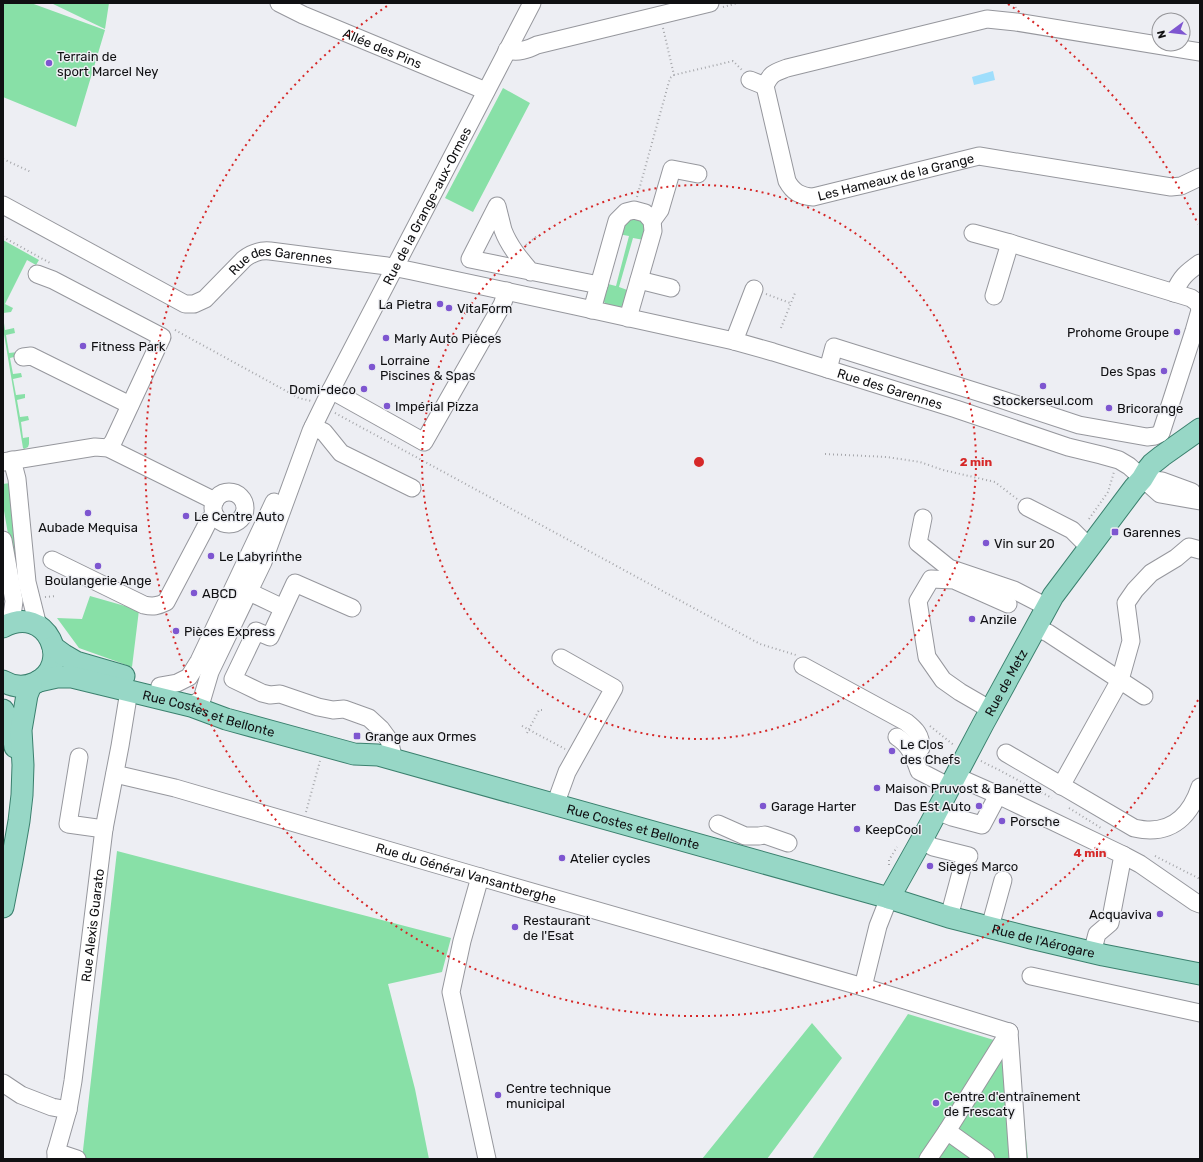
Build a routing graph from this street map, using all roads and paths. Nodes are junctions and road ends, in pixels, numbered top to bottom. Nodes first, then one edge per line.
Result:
1 (279, 3) edge
2 (532, 3) edge
3 (710, 3) edge
4 (305, 9) edge
5 (660, 15) junction
6 (511, 43) junction
7 (1200, 52) edge
8 (674, 75) junction
9 (758, 83) junction
10 (486, 91) junction
11 (3, 159) edge
12 (31, 172) dead end
13 (698, 174) dead end
14 (1200, 176) edge
15 (3, 205) edge
16 (634, 210) junction
17 (652, 221) junction
18 (973, 233) dead end
19 (1010, 243) junction
20 (1200, 263) edge
21 (394, 268) junction
22 (531, 272) dead end
23 (37, 274) dead end
24 (639, 280) junction
25 (599, 285) junction
26 (1177, 286) junction
27 (671, 288) dead end
28 (754, 289) joint
29 (507, 291) junction
30 (795, 293) dead end
31 (994, 296) dead end
32 (790, 303) junction
33 (592, 310) junction
34 (628, 318) junction
35 (781, 328) dead end
36 (1197, 332) edge
37 (734, 341) junction
38 (23, 357) dead end
39 (828, 369) junction
40 (331, 390) junction
41 (1004, 400) junction
42 (130, 405) junction
43 (323, 406) junction
44 (996, 422) junction
45 (312, 429) junction
46 (1200, 429) edge
47 (1200, 439) edge
48 (108, 448) junction
49 (825, 454) dead end
50 (7, 461) edge
51 (1142, 479) junction
52 (412, 488) dead end
53 (1200, 495) edge
54 (1200, 501) edge
55 (1027, 507) joint
56 (215, 508) junction
57 (923, 518) dead end
58 (240, 520) junction
59 (3, 540) edge
60 (262, 544) junction
61 (1090, 548) junction
62 (1200, 550) edge
63 (52, 560) dead end
64 (242, 588) junction
65 (1008, 604) dead end
66 (1047, 607) junction
67 (283, 608) junction
68 (352, 608) dead end
69 (7, 625) edge
70 (38, 626) junction
71 (1036, 628) junction
72 (54, 647) junction
73 (561, 658) dead end
74 (802, 661) joint
75 (1120, 680) junction
76 (3, 682) edge
77 (35, 683) junction
78 (160, 686) junction
79 (129, 691) junction
80 (1144, 696) dead end
81 (197, 702) junction
82 (3, 710) edge
83 (542, 710) dead end
84 (991, 710) junction
85 (522, 726) dead end
86 (930, 726) dead end
87 (529, 729) junction
88 (21, 730) junction
89 (527, 733) dead end
90 (897, 738) dead end
91 (324, 746) junction
92 (1006, 753) dead end
93 (966, 755) junction
94 (576, 756) junction
95 (913, 756) junction
96 (79, 757) dead end
97 (384, 757) junction
98 (115, 774) junction
99 (952, 781) junction
100 (1200, 787) edge
101 (1060, 793) junction
102 (22, 795) junction
103 (998, 795) junction
104 (556, 805) junction
105 (1064, 805) dead end
106 (937, 810) junction
107 (718, 824) dead end
108 (302, 825) junction
109 (104, 829) junction
110 (1107, 831) dead end
111 (745, 836) junction
112 (921, 840) junction
113 (788, 843) dead end
114 (1124, 855) junction
115 (1153, 855) dead end
116 (740, 857) junction
117 (480, 877) junction
118 (1200, 879) edge
119 (1003, 880) dead end
120 (889, 898) junction
121 (1200, 904) edge
122 (3, 907) edge
123 (949, 917) junction
124 (990, 927) junction
125 (1092, 953) junction
126 (1200, 974) edge
127 (1031, 976) dead end
128 (863, 987) junction
129 (1200, 1013) edge
130 (1009, 1032) junction
131 (3, 1083) edge
132 (68, 1110) junction
133 (948, 1131) junction
134 (56, 1155) edge
135 (77, 1159) edge
136 (487, 1159) edge
137 (928, 1159) edge
138 (986, 1159) edge
139 (1018, 1159) edge

1 - 4 street, Allée des Pins
2 - 6 street, Rue de la Grange-aux-Ormes
3 - 5 street
4 - 10 street, Allée des Pins
5 - 6 street
5 - 8 path
6 - 10 street, Rue de la Grange-aux-Ormes
7 - 9 street
8 - 9 path
8 - 16 path
9 - 14 street, Les Hameaux de la Grange
10 - 21 street, Rue de la Grange-aux-Ormes
11 - 12 path
13 - 17 street
15 - 21 street, Rue des Garennes
16 - 17 street
16 - 25 street
17 - 24 street
18 - 19 street
19 - 26 street
19 - 31 street
20 - 26 street
21 - 29 street, Rue des Garennes
21 - 40 street, Rue de la Grange-aux-Ormes
22 - 25 street
23 - 42 street
24 - 27 street
24 - 34 street
25 - 33 street
26 - 36 street
28 - 32 path
28 - 37 street
29 - 33 street, Rue des Garennes
29 - 40 street
30 - 32 path
32 - 35 path
33 - 34 street, Rue des Garennes
34 - 37 street, Rue des Garennes
36 - 41 street
37 - 39 street, Rue des Garennes
38 - 42 street
39 - 41 street
39 - 44 street, Rue des Garennes
40 - 43 street, Rue de la Grange-aux-Ormes
41 - 44 street
42 - 48 street
43 - 45 street, Rue de la Grange-aux-Ormes
43 - 74 path
44 - 51 street, Rue des Garennes
45 - 52 street
45 - 60 street, Rue de la Grange-aux-Ormes
46 - 51 main road, Rue de Metz
47 - 51 main road, Rue de Metz
48 - 50 street
48 - 56 street
49 - 55 path
50 - 70 street
51 - 53 street
51 - 54 street, Rue des Garennes
51 - 61 main road, Rue de Metz
55 - 61 street
56 - 58 street
56 - 58 street
56 - 63 street
57 - 66 street
58 - 60 street
59 - 69 street
60 - 64 street, Rue de la Grange-aux-Ormes
61 - 66 main road, Rue de Metz
62 - 75 street
64 - 67 street
64 - 78 street, Rue de la Grange-aux-Ormes
64 - 81 street, Rue de la Grange-aux-Ormes
65 - 84 street
66 - 71 main road, Rue de Metz
67 - 68 street
67 - 97 street
69 - 70 main road
70 - 72 main road
71 - 75 street
71 - 84 main road, Rue de Metz
72 - 77 main road
72 - 78 main road, Rue Costes et Bellonte
73 - 94 street
74 - 95 street
75 - 80 street
75 - 101 street
76 - 77 main road, Rue Costes et Bellonte
76 - 88 main road
77 - 79 main road, Rue Costes et Bellonte
77 - 88 main road
78 - 81 main road, Rue Costes et Bellonte
79 - 81 main road, Rue Costes et Bellonte
79 - 98 street, Rue Alexis Guarato
81 - 91 main road, Rue Costes et Bellonte
81 - 97 main road, Rue Costes et Bellonte
82 - 102 main road
83 - 87 path
84 - 93 main road, Rue de Metz
85 - 87 path
86 - 93 path
87 - 89 path
87 - 94 path
88 - 102 main road
90 - 95 street
91 - 97 main road, Rue Costes et Bellonte
91 - 108 path
92 - 101 street
93 - 99 main road, Rue de Metz
93 - 101 path
94 - 104 street
95 - 99 street
96 - 109 street
97 - 104 main road, Rue Costes et Bellonte
98 - 108 street, Rue du Général Vansantberghe
98 - 109 street, Rue Alexis Guarato
99 - 103 street
99 - 106 main road, Rue de Metz
100 - 101 street
102 - 122 main road
103 - 106 street
103 - 114 street
104 - 116 main road, Rue Costes et Bellonte
105 - 110 path
106 - 112 main road, Rue de Metz
107 - 111 street
108 - 117 street, Rue du Général Vansantberghe
109 - 132 street, Rue Alexis Guarato
111 - 113 street
111 - 116 street
112 - 120 main road, Rue de Metz
112 - 123 street
114 - 121 street
114 - 125 street
115 - 118 path
116 - 120 main road, Rue Costes et Bellonte
117 - 128 street, Rue du Général Vansantberghe
117 - 136 street
119 - 124 street
120 - 123 main road, Rue de l'Aérogare
120 - 128 street
123 - 124 main road, Rue de l'Aérogare
124 - 125 main road, Rue de l'Aérogare
125 - 126 main road, Rue de l'Aérogare
127 - 129 street
128 - 130 street, Rue du Général Vansantberghe
130 - 133 street
130 - 139 street
131 - 132 street
132 - 134 street, Rue Alexis Guarato
133 - 137 street
133 - 138 street
134 - 135 street

